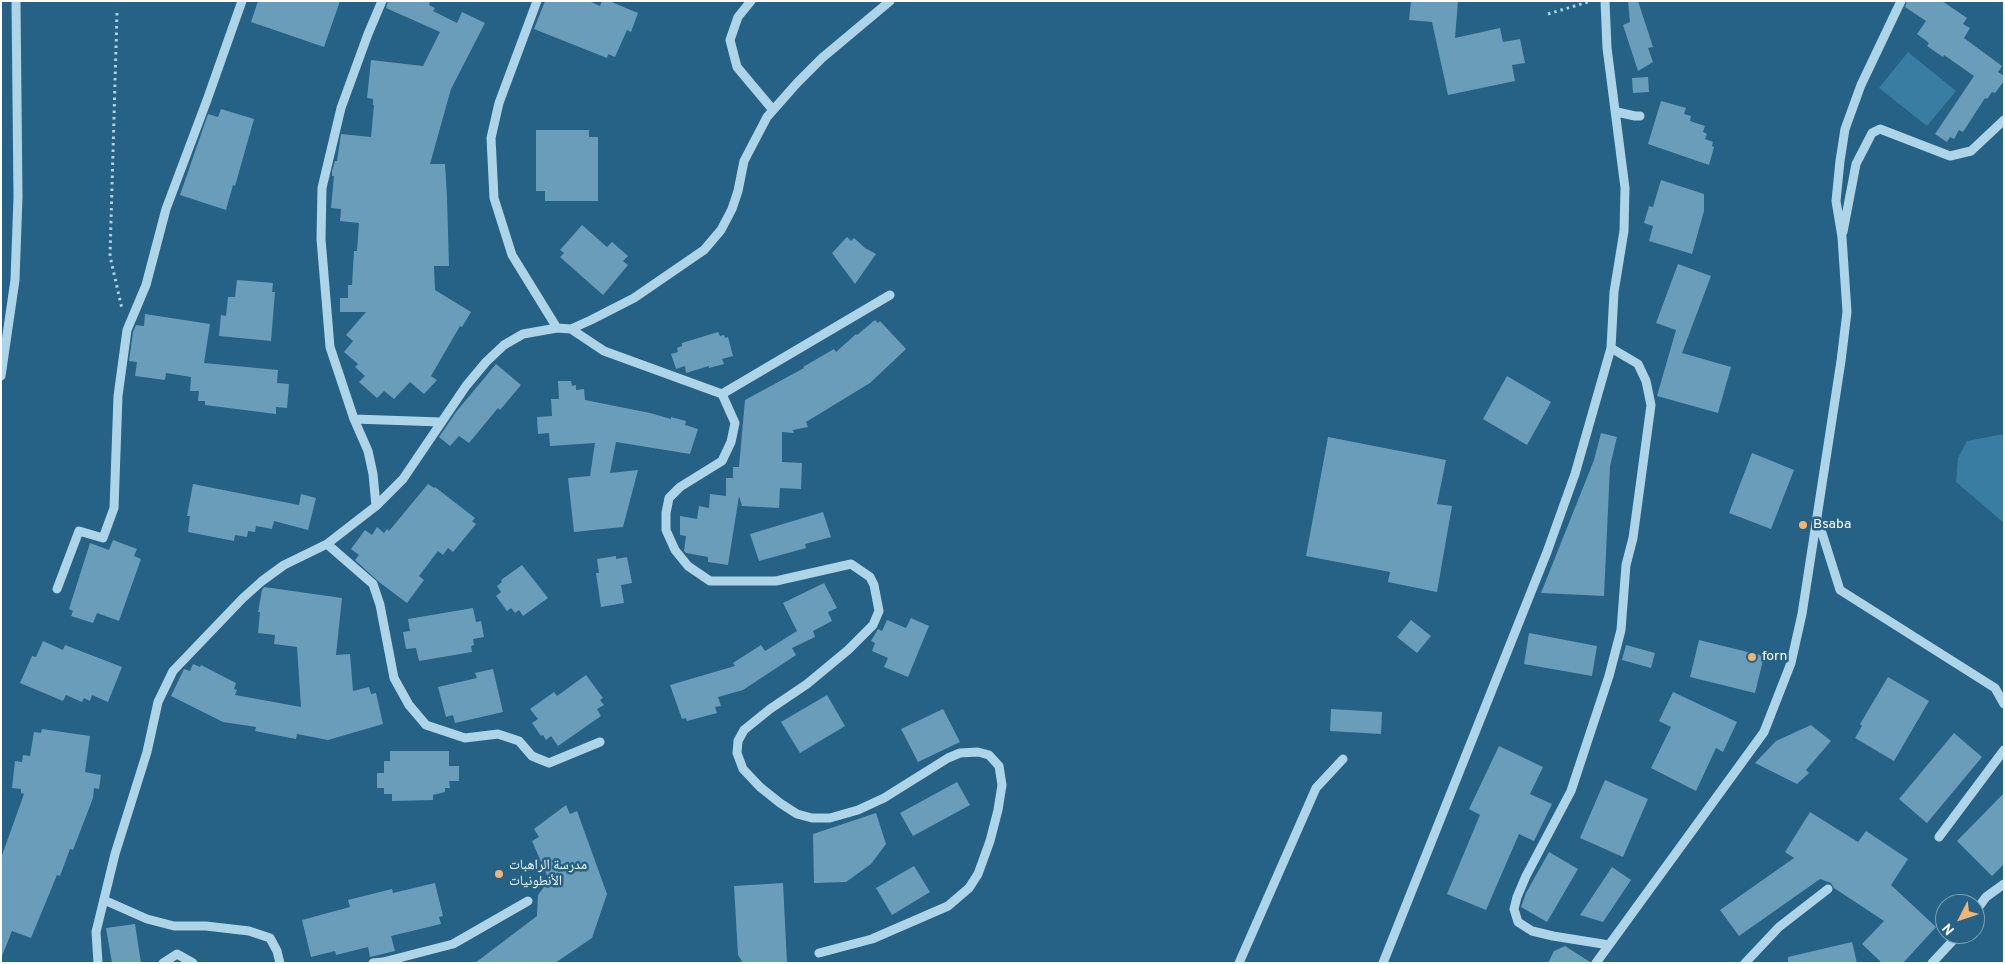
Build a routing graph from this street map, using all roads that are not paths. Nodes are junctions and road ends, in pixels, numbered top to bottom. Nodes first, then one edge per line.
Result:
1 (16, 1) edge
2 (242, 1) edge
3 (382, 1) edge
4 (537, 1) edge
5 (751, 1) edge
6 (890, 1) edge
7 (1605, 1) edge
8 (1901, 1) edge
9 (773, 110) junction
10 (1617, 112) junction
11 (1640, 116) dead end
12 (2004, 120) edge
13 (1842, 237) junction
14 (890, 295) dead end
15 (557, 328) junction
16 (571, 329) junction
17 (1611, 348) junction
18 (1, 376) edge
19 (722, 394) junction
20 (354, 419) junction
21 (441, 422) junction
22 (376, 506) junction
23 (1816, 514) junction
24 (327, 544) junction
25 (57, 589) dead end
26 (2004, 704) edge
27 (600, 742) dead end
28 (2004, 750) edge
29 (1343, 759) dead end
30 (1939, 837) dead end
31 (2004, 884) edge
32 (1828, 889) dead end
33 (1985, 898) edge
34 (104, 900) junction
35 (528, 902) dead end
36 (1950, 944) edge
37 (1609, 945) junction
38 (819, 953) dead end
39 (98, 963) edge
40 (163, 963) edge
41 (193, 963) edge
42 (280, 963) edge
43 (373, 963) edge
44 (1239, 963) edge
45 (1383, 963) edge
46 (1596, 963) edge
47 (1746, 963) edge
48 (1932, 963) edge

1 - 18 street
2 - 25 street
3 - 20 street
4 - 15 street
5 - 9 street
6 - 9 street
7 - 10 street
8 - 13 street
9 - 16 street
10 - 11 street
10 - 17 street
12 - 13 street
13 - 23 street
14 - 19 street
15 - 16 street
15 - 21 street
16 - 19 street
17 - 37 street
17 - 45 street
19 - 38 street
20 - 21 street
20 - 22 street
21 - 22 street
22 - 24 street
23 - 26 street
23 - 37 street
24 - 27 street
24 - 34 street
28 - 30 street
29 - 44 street
31 - 33 street
32 - 47 street
34 - 39 street
34 - 42 street
35 - 43 street
36 - 48 street
37 - 46 street
40 - 41 street

